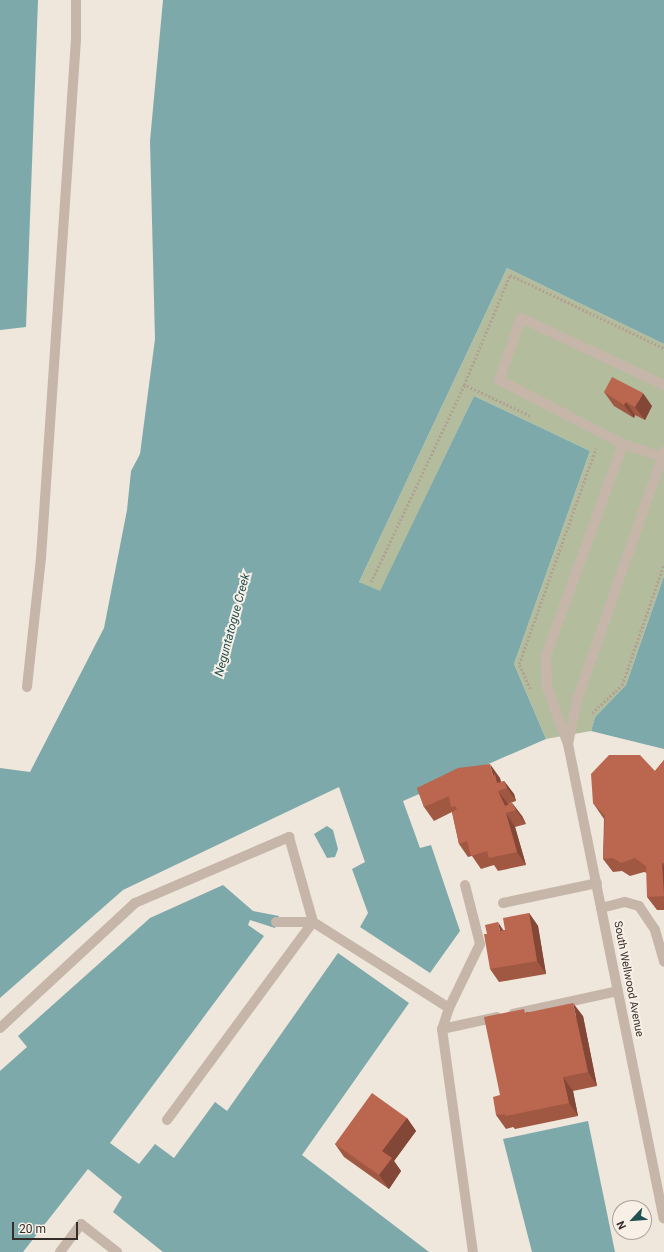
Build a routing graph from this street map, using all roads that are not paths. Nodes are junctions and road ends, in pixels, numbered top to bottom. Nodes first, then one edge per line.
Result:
1 (76, 0) edge
2 (664, 385) edge
3 (623, 444) junction
4 (663, 454) edge
5 (27, 687) dead end
6 (568, 744) junction
7 (596, 883) junction
8 (465, 885) dead end
9 (503, 903) dead end
10 (601, 908) junction
11 (276, 922) dead end
12 (313, 922) junction
13 (664, 962) edge
14 (618, 991) junction
15 (449, 1008) junction
16 (0, 1028) edge
17 (442, 1029) junction
18 (167, 1120) dead end
19 (663, 1212) edge
20 (60, 1252) edge
21 (117, 1252) edge
22 (474, 1252) edge

1 - 5 street
2 - 3 street
3 - 4 street
3 - 6 street
4 - 6 street
6 - 7 street, South Wellwood Avenue
7 - 9 street
7 - 10 street, South Wellwood Avenue
8 - 15 street
10 - 13 street
10 - 14 street, South Wellwood Avenue
11 - 12 street
12 - 15 street
12 - 16 street
12 - 18 street
14 - 17 street
14 - 19 street, South Wellwood Avenue
15 - 17 street
17 - 22 street
20 - 21 street

